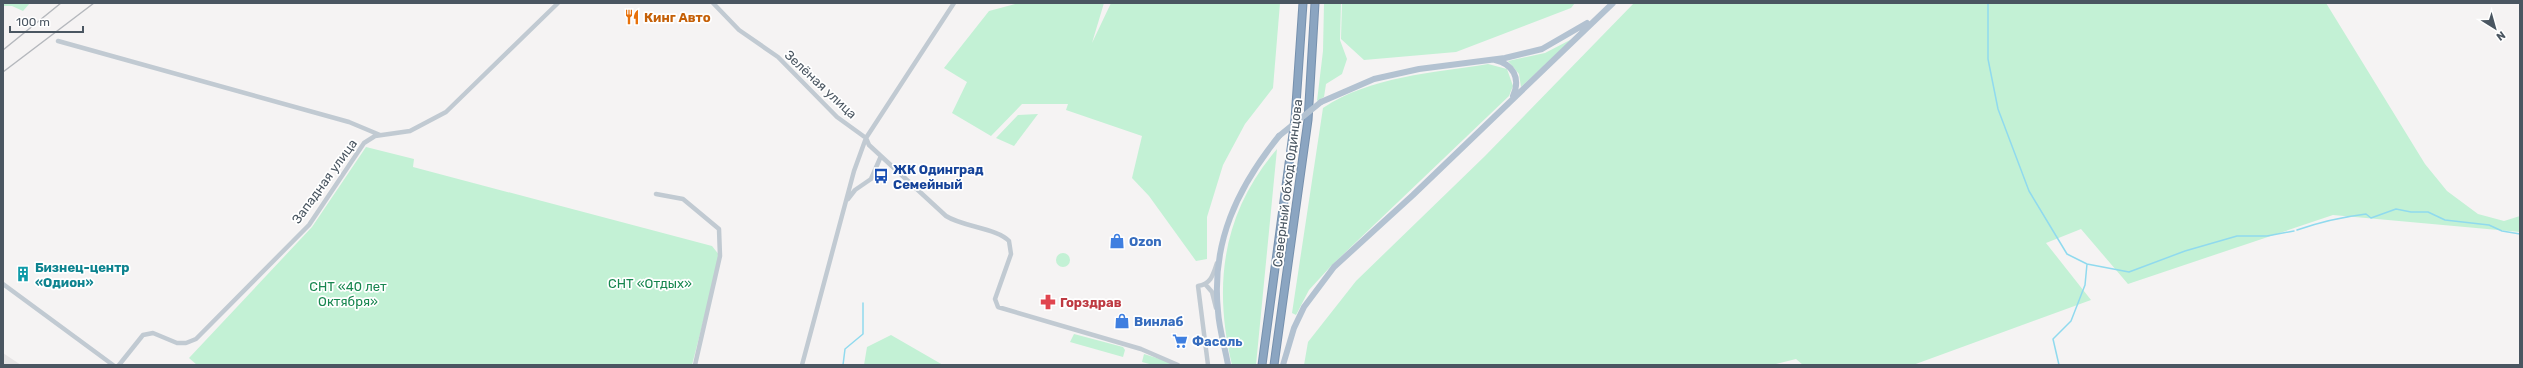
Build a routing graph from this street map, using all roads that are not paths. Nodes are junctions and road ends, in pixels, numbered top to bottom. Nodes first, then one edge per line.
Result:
1 (558, 3) edge
2 (712, 3) edge
3 (954, 3) edge
4 (1303, 3) edge
5 (1315, 3) edge
6 (1612, 3) edge
7 (58, 41) dead end
8 (1488, 59) junction
9 (1507, 103) junction
10 (380, 135) junction
11 (866, 138) junction
12 (881, 156) junction
13 (656, 194) dead end
14 (846, 202) junction
15 (1223, 243) junction
16 (3, 284) edge
17 (1206, 285) junction
18 (1218, 313) junction
19 (113, 365) edge
20 (119, 365) edge
21 (695, 365) edge
22 (802, 365) edge
23 (1178, 365) edge
24 (1208, 365) edge
25 (1228, 365) edge
26 (1262, 365) edge
27 (1274, 365) edge
28 (1283, 365) edge

1 - 10 street, Западная улица
2 - 11 street, Зелёная улица
3 - 11 street
4 - 26 highway, Северный обход Одинцова
5 - 27 highway, Северный обход Одинцова
6 - 8 main road
6 - 9 main road
7 - 10 street
8 - 9 main road
8 - 15 main road, bridge
9 - 28 main road
10 - 20 street, Западная улица
11 - 12 street, Зелёная улица
11 - 14 street
12 - 14 street
12 - 23 street, Зелёная улица
13 - 21 street
14 - 22 street
15 - 17 street
15 - 18 main road
16 - 19 street
17 - 18 street
17 - 24 street
18 - 25 main road

